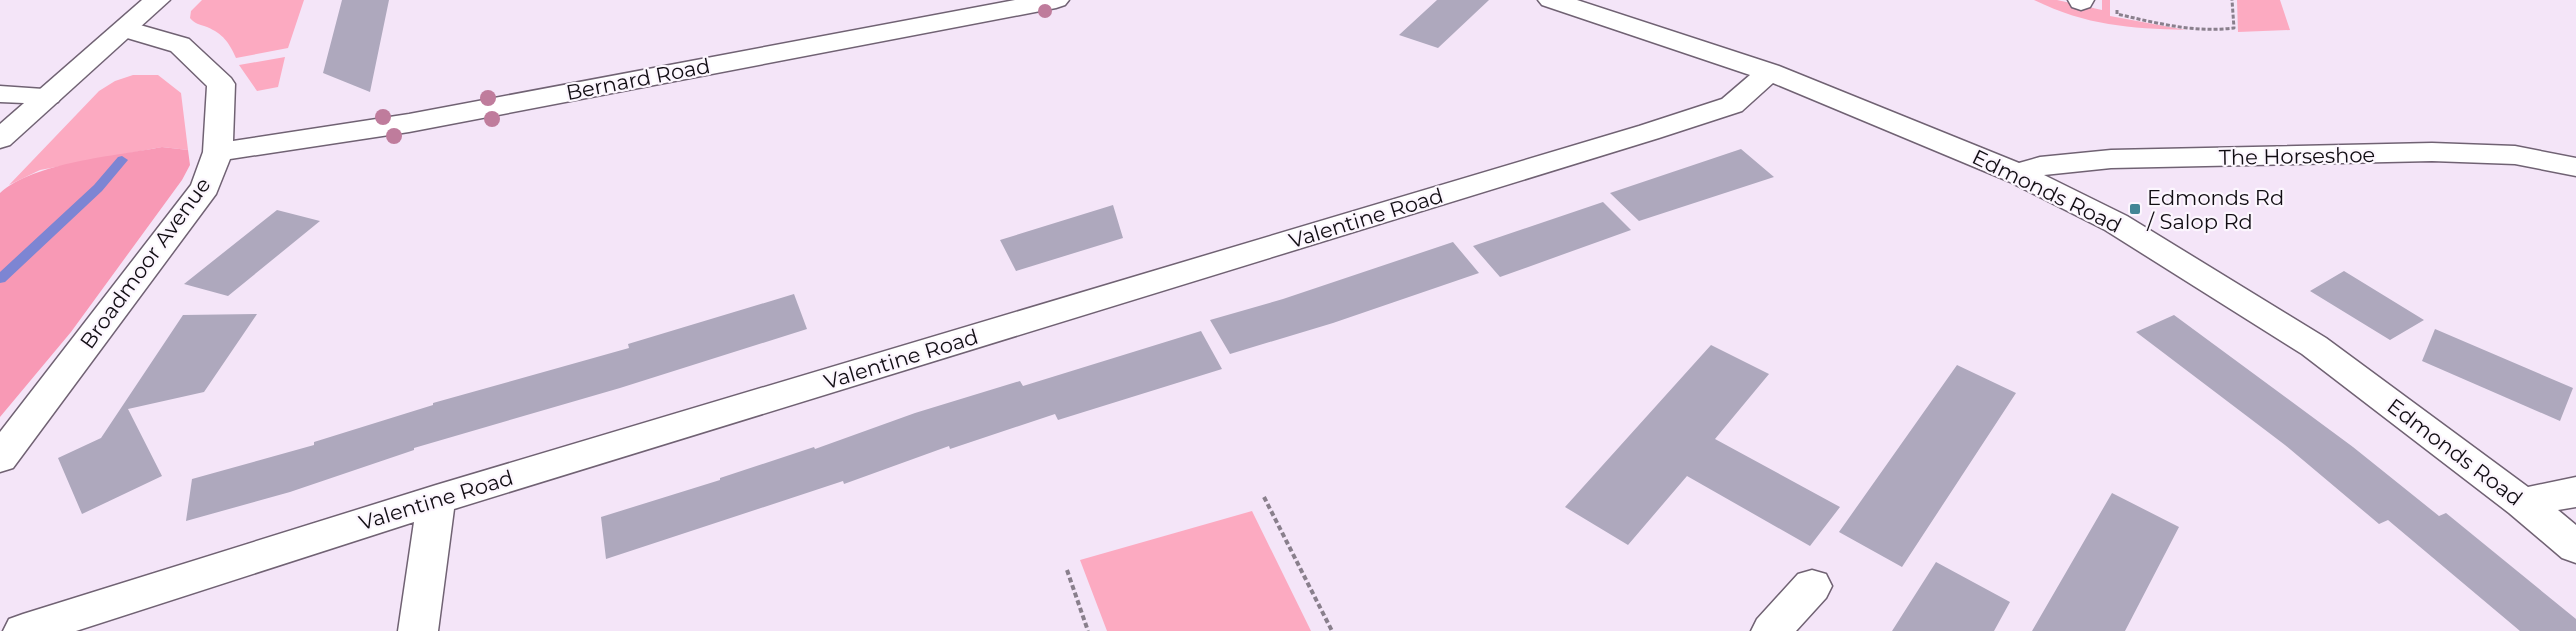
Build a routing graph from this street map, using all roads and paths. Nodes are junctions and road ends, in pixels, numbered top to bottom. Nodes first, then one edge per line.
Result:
1 (157, 0) edge
2 (1056, 0) edge
3 (1551, 0) edge
4 (2232, 0) edge
5 (2117, 7) dead end
6 (126, 29) junction
7 (1769, 72) junction
8 (0, 94) edge
9 (48, 96) junction
10 (0, 139) edge
11 (219, 152) junction
12 (2576, 167) edge
13 (2018, 174) junction
14 (0, 458) edge
15 (2576, 492) edge
16 (1264, 497) dead end
17 (436, 500) junction
18 (2522, 503) junction
19 (2576, 547) edge
20 (1066, 570) dead end
21 (1812, 586) dead end
22 (23, 631) edge
23 (418, 631) edge
24 (1088, 631) edge
25 (1332, 631) edge
26 (1771, 631) edge

1 - 6 street
2 - 11 street, Bernard Road
3 - 7 street, Edmonds Road
4 - 5 path
6 - 9 street
6 - 11 street, Broadmoor Avenue
7 - 13 street, Edmonds Road
7 - 17 street, Valentine Road
8 - 9 street
9 - 10 street
11 - 14 street, Broadmoor Avenue
12 - 13 street, The Horseshoe
13 - 18 street, Edmonds Road
15 - 18 street
16 - 25 path
17 - 22 street, Valentine Road
17 - 23 street
18 - 19 street, Edmonds Road
20 - 24 path
21 - 26 street

